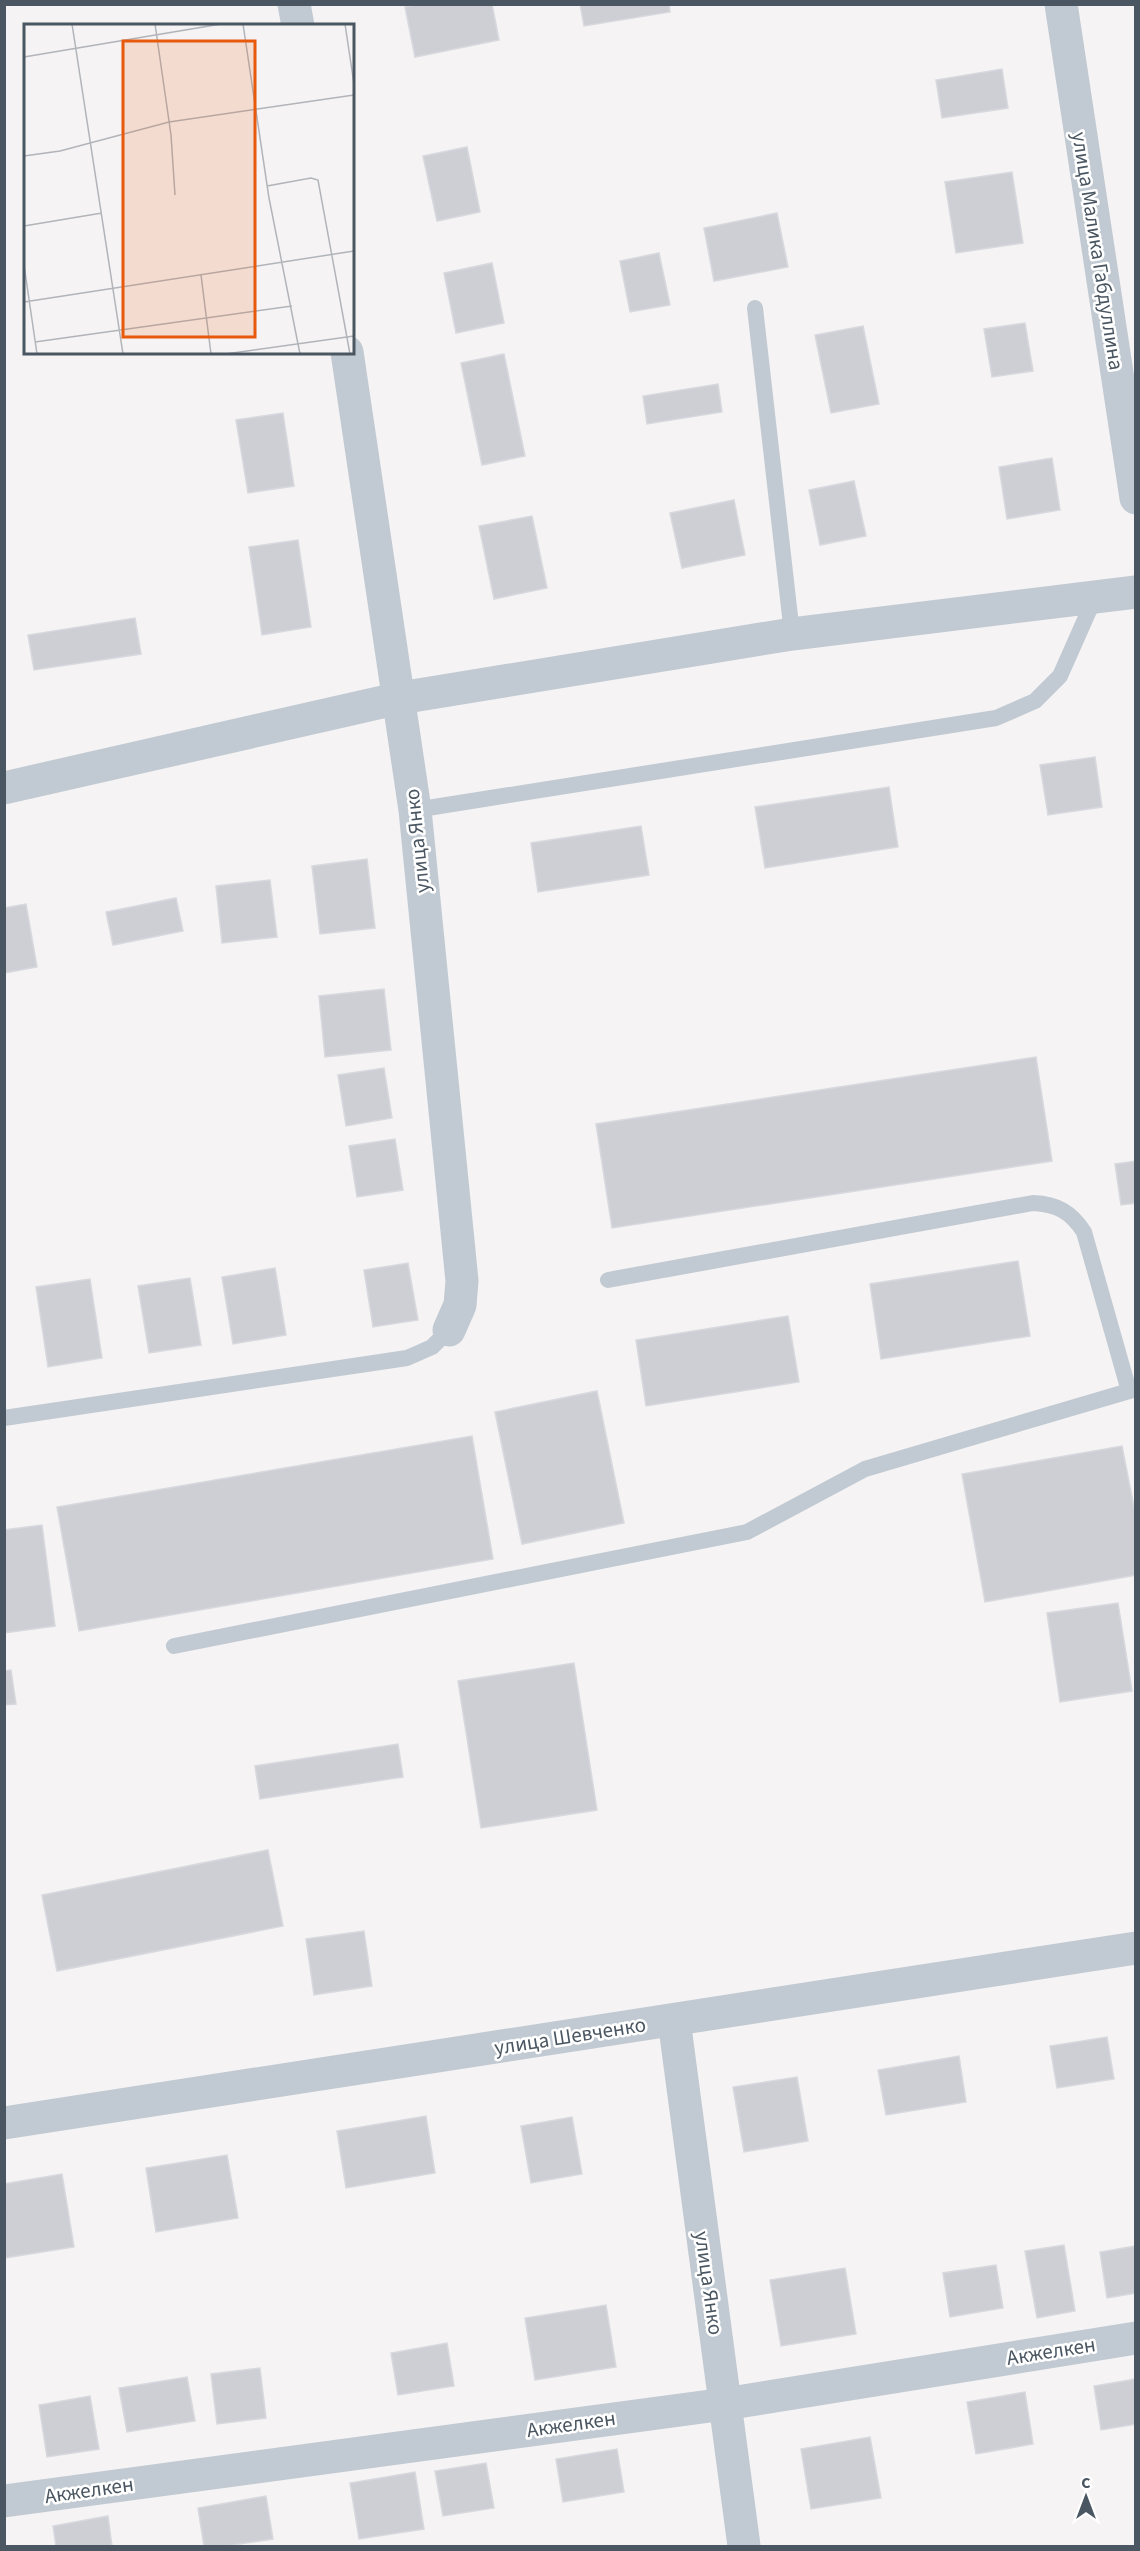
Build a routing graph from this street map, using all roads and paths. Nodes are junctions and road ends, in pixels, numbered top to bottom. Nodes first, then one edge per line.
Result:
1 (294, 4) edge
2 (1060, 4) edge
3 (298, 24) edge
4 (755, 308) dead end
5 (347, 354) edge
6 (1136, 498) edge
7 (1136, 592) edge
8 (1095, 597) junction
9 (792, 634) junction
10 (400, 698) junction
11 (4, 788) edge
12 (415, 810) junction
13 (608, 1280) dead end
14 (449, 1330) joint
15 (1132, 1390) edge
16 (4, 1418) edge
17 (174, 1646) dead end
18 (1136, 1948) edge
19 (674, 2020) junction
20 (4, 2123) edge
21 (1136, 2338) edge
22 (724, 2403) junction
23 (4, 2501) edge
24 (744, 2547) edge

1 - 3 street
2 - 6 street, улица Малика Габдуллина
4 - 9 lane
5 - 10 street, улица Янко
7 - 8 street
8 - 9 street
8 - 12 lane
9 - 10 street
10 - 11 street
10 - 12 street, улица Янко
12 - 14 street, улица Янко
13 - 15 lane
14 - 16 lane
15 - 17 lane
18 - 19 street, улица Шевченко
19 - 20 street, улица Шевченко
19 - 22 street, улица Янко
21 - 22 street, Акжелкен
22 - 23 street, Акжелкен
22 - 24 street, улица Янко

